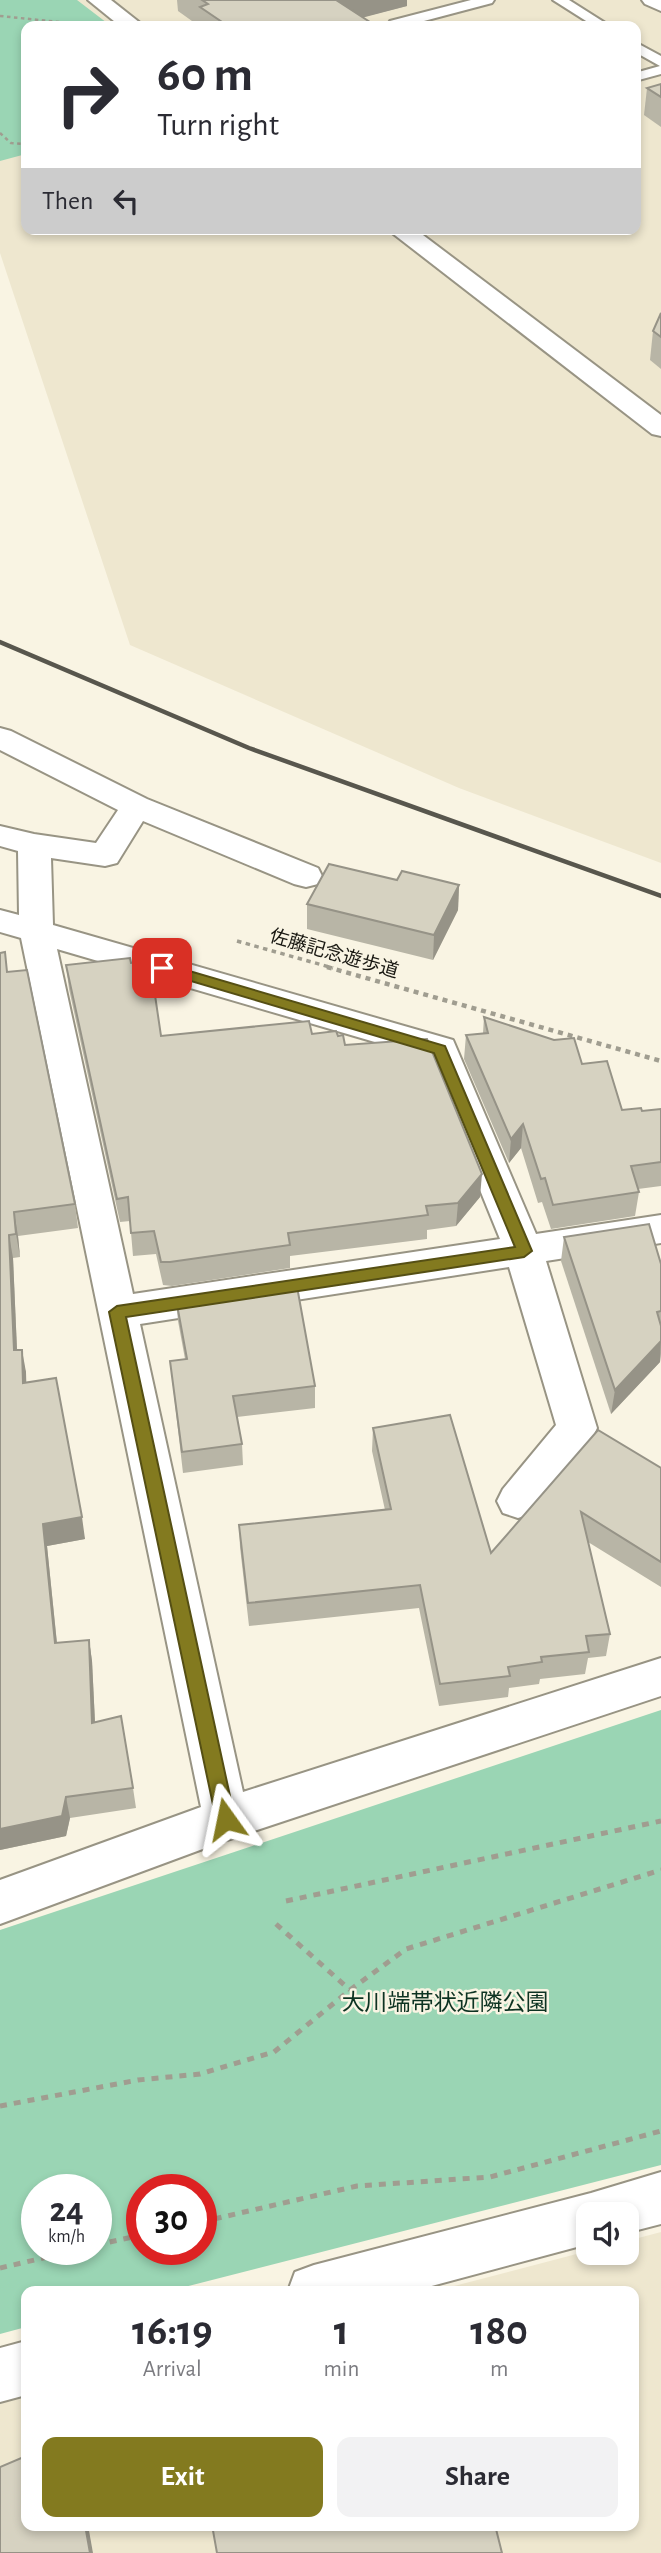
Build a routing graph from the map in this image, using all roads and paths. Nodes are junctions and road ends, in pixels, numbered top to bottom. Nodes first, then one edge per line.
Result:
1 (98, 0) edge
2 (487, 0) edge
3 (560, 0) edge
4 (652, 0) edge
5 (661, 5) edge
6 (0, 16) edge
7 (48, 21) edge
8 (126, 21) edge
9 (406, 21) edge
10 (595, 21) edge
11 (641, 50) edge
12 (661, 62) edge
13 (661, 70) edge
14 (641, 75) edge
15 (0, 133) edge
16 (21, 144) edge
17 (408, 235) edge
18 (661, 428) edge
19 (0, 738) edge
20 (136, 806) junction
21 (17, 840) edge
22 (306, 876) dead end
23 (18, 926) edge
24 (234, 941) dead end
25 (661, 1061) edge
26 (661, 1229) edge
27 (524, 1251) junction
28 (117, 1312) junction
29 (518, 1501) dead end
30 (661, 1677) edge
31 (226, 1819) junction
32 (661, 1821) edge
33 (661, 1870) edge
34 (286, 1901) dead end
35 (0, 1902) edge
36 (276, 1924) dead end
37 (350, 1990) junction
38 (0, 2106) edge
39 (661, 2131) edge
40 (661, 2198) edge
41 (639, 2204) edge
42 (217, 2217) edge
43 (576, 2221) edge
44 (21, 2263) edge
45 (0, 2268) edge
46 (333, 2286) edge
47 (21, 2369) edge
48 (0, 2375) edge

1 - 8 street
2 - 9 lane
3 - 10 lane
4 - 5 street
6 - 7 path
11 - 12 lane
13 - 14 lane
15 - 16 path
17 - 18 street
19 - 20 street
20 - 21 street
20 - 22 street
21 - 23 street
23 - 27 street
23 - 28 street
24 - 25 path, 佐藤記念遊歩道
26 - 27 street
27 - 28 street
27 - 29 street
28 - 31 street
30 - 31 street
31 - 35 street
32 - 34 path
33 - 37 path
36 - 37 path
37 - 38 path
39 - 42 path
40 - 41 street
43 - 46 street
44 - 45 path
47 - 48 street

